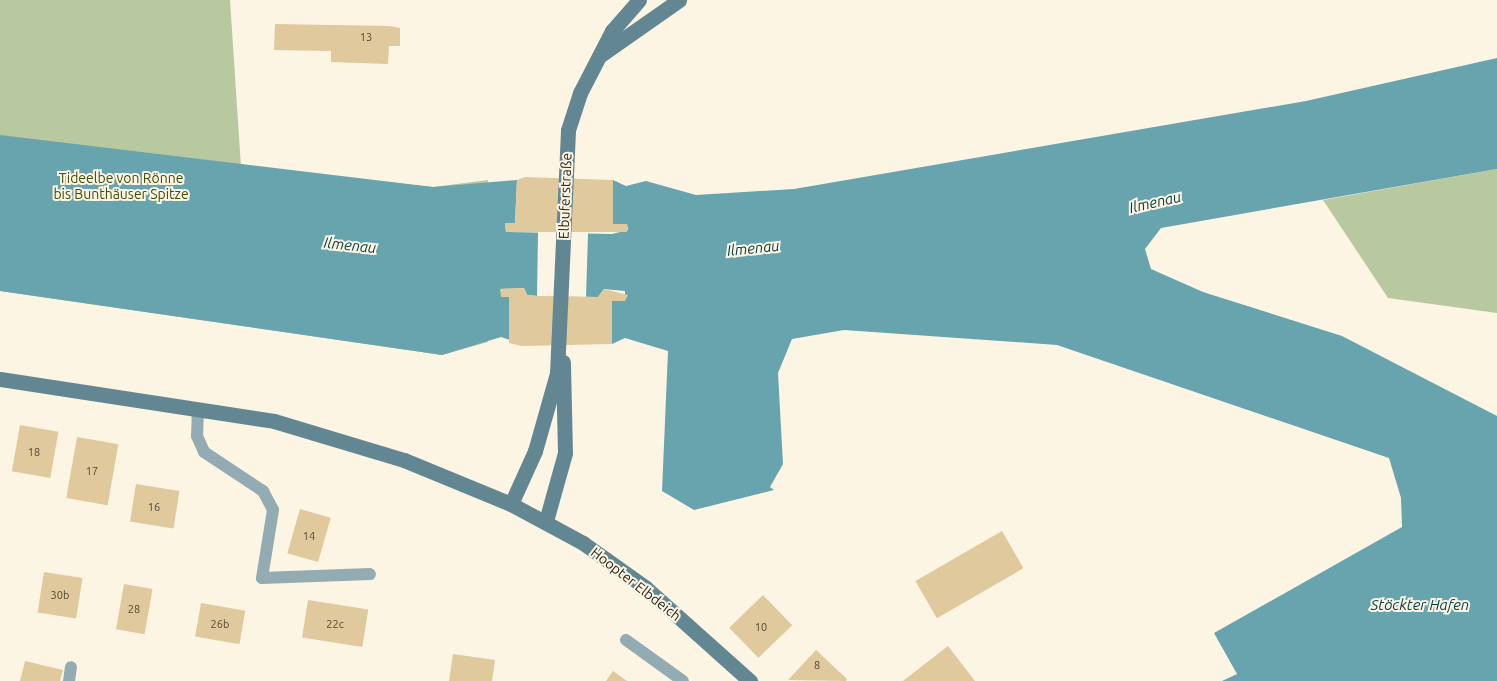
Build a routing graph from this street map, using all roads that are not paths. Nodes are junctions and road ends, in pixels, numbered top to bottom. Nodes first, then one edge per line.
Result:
1 (639, 0) edge
2 (679, 0) edge
3 (602, 54) junction
4 (561, 346) junction
5 (0, 380) edge
6 (198, 409) junction
7 (511, 504) junction
8 (546, 521) junction
9 (370, 574) dead end
10 (626, 640) dead end
11 (71, 667) dead end
12 (69, 681) edge
13 (683, 681) edge
14 (750, 681) edge

1 - 3 street, Elbuferstraße
2 - 3 street, Elbuferstraße
3 - 4 street, Elbuferstraße
4 - 7 street, Elbuferstraße
4 - 8 street, Elbuferstraße
5 - 6 street, Hoopter Elbdeich
6 - 7 street, Hoopter Elbdeich
6 - 9 lane
7 - 8 street, Hoopter Elbdeich
8 - 14 street, Hoopter Elbdeich
10 - 13 lane
11 - 12 lane

